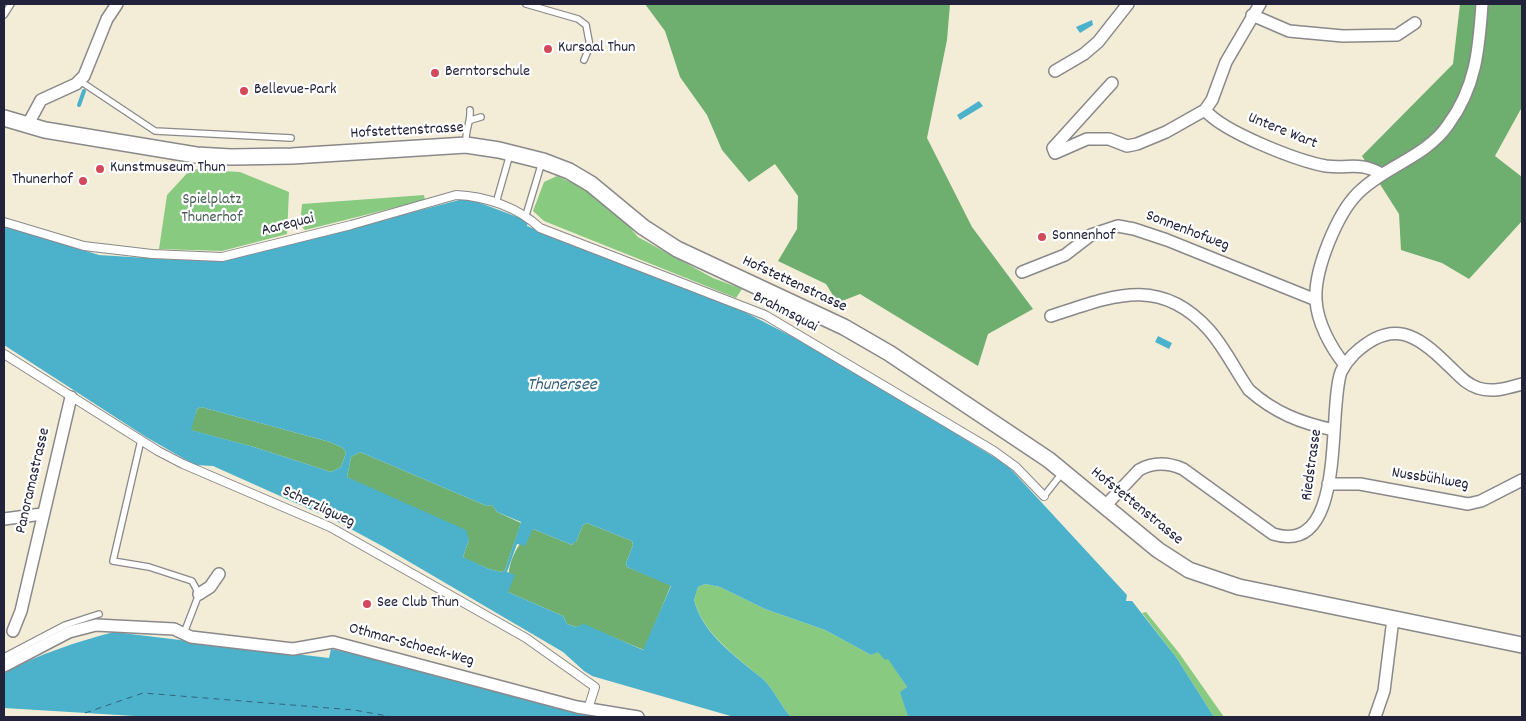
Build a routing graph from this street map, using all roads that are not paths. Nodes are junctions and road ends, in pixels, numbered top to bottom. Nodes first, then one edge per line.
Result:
1 (11, 4) edge
2 (117, 4) edge
3 (526, 4) edge
4 (1128, 4) edge
5 (1260, 4) edge
6 (1482, 4) edge
7 (4, 15) edge
8 (1252, 15) junction
9 (1415, 23) dead end
10 (584, 60) dead end
11 (1055, 71) dead end
12 (80, 80) junction
13 (1112, 83) dead end
14 (470, 110) dead end
15 (1205, 110) junction
16 (480, 117) dead end
17 (4, 118) edge
18 (470, 120) junction
19 (27, 126) junction
20 (291, 138) dead end
21 (466, 145) junction
22 (511, 152) junction
23 (543, 161) junction
24 (1382, 174) junction
25 (492, 202) junction
26 (526, 215) junction
27 (4, 222) edge
28 (1022, 272) dead end
29 (1316, 300) junction
30 (1051, 316) dead end
31 (4, 354) edge
32 (1345, 365) junction
33 (1522, 384) edge
34 (70, 397) junction
35 (1334, 430) junction
36 (141, 440) junction
37 (1064, 471) junction
38 (1522, 480) edge
39 (1328, 484) junction
40 (1044, 496) joint
41 (1106, 506) junction
42 (42, 514) junction
43 (4, 519) edge
44 (219, 574) dead end
45 (199, 594) junction
46 (99, 614) dead end
47 (1393, 619) junction
48 (14, 631) dead end
49 (183, 635) junction
50 (1522, 645) edge
51 (4, 657) edge
52 (4, 666) edge
53 (588, 709) junction
54 (638, 717) edge
55 (1375, 717) edge

1 - 7 lane
2 - 12 street
3 - 10 lane
4 - 11 street
5 - 8 street
6 - 24 street
8 - 9 street
8 - 15 street
12 - 19 street
12 - 20 lane
13 - 15 street
14 - 18 lane
15 - 24 street, Untere Wart
16 - 18 lane
17 - 19 main road, Hofstettenstrasse
18 - 21 lane
19 - 21 main road, Hofstettenstrasse
21 - 22 main road, Hofstettenstrasse
22 - 23 main road, Hofstettenstrasse
22 - 25 lane
23 - 26 lane
23 - 37 main road, Hofstettenstrasse
24 - 29 street
25 - 26 street, Brahmsquai
25 - 27 street, Aarequai
26 - 40 street, Brahmsquai
28 - 29 street, Sonnenhofweg
29 - 32 street
30 - 35 street
31 - 34 street, Scherzligweg
32 - 33 street
32 - 35 street, Riedstrasse
34 - 36 street, Scherzligweg
34 - 42 street, Panoramastrasse
35 - 39 street, Riedstrasse
36 - 45 lane
36 - 53 street, Scherzligweg
37 - 40 lane
37 - 41 main road, Hofstettenstrasse
38 - 39 street, Nussbühlweg
39 - 41 street, Riedstrasse
41 - 47 main road, Hofstettenstrasse
42 - 43 street
42 - 48 street, Panoramastrasse
44 - 45 street
45 - 49 lane
46 - 51 lane
47 - 50 main road, Hofstettenstrasse
47 - 55 street
49 - 52 street, Othmar-Schoeck-Weg
49 - 53 street, Othmar-Schoeck-Weg
53 - 54 street, Othmar-Schoeck-Weg

